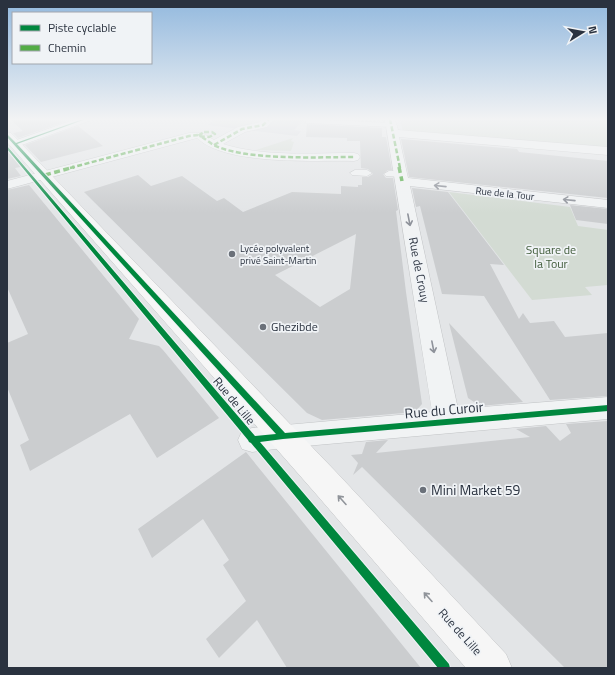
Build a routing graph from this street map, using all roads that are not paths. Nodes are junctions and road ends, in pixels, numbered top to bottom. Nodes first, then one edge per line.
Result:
1 (20, 150) edge
2 (136, 150) edge
3 (230, 150) edge
4 (394, 150) edge
5 (354, 157) dead end
6 (355, 173) dead end
7 (367, 173) dead end
8 (397, 176) junction
9 (39, 177) junction
10 (7, 185) edge
11 (608, 204) edge
12 (608, 408) edge
13 (448, 421) junction
14 (268, 438) junction
15 (492, 668) edge

1 - 9 street, Rue de Lille
2 - 9 street
3 - 5 street
4 - 8 street, Rue de Crouy
6 - 7 lane
11 -> 8 street, Rue de la Tour
8 -> 13 street, Rue de Crouy
9 - 10 street
9 - 14 street, Rue de Lille
12 - 13 street, Rue du Curoir
13 - 14 street, Rue du Curoir
15 -> 14 street, Rue de Lille

